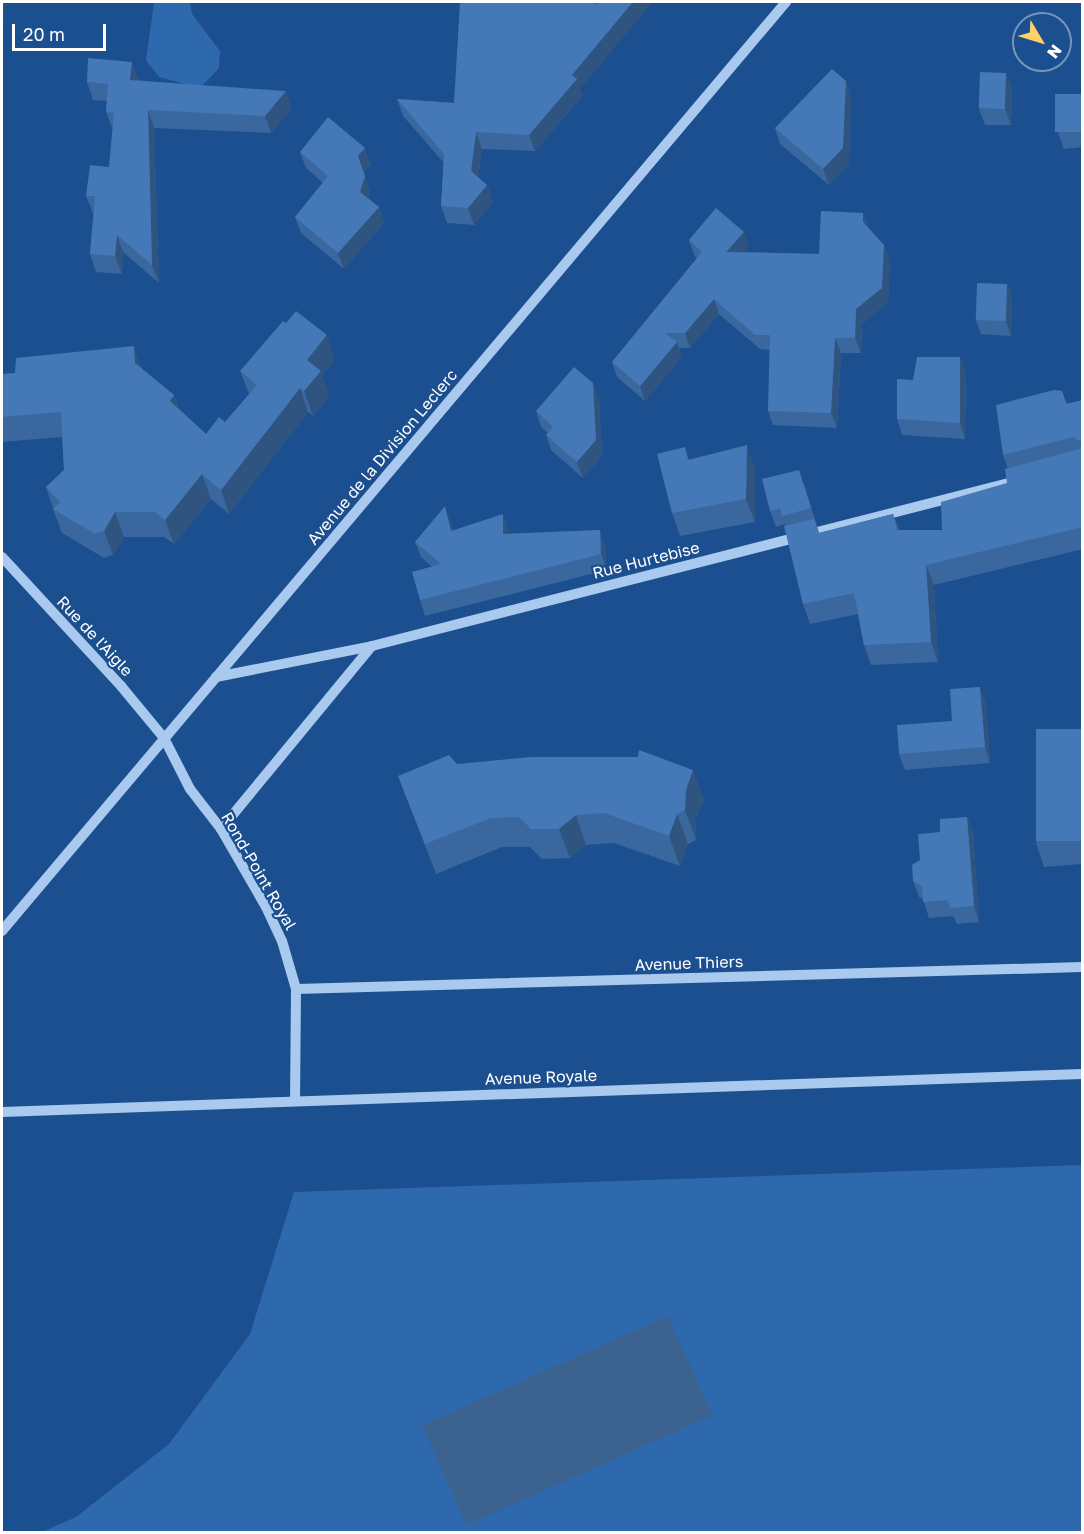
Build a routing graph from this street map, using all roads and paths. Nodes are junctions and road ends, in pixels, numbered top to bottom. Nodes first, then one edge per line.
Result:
1 (786, 2) edge
2 (1037, 476) edge
3 (2, 557) edge
4 (372, 646) junction
5 (216, 677) junction
6 (164, 738) junction
7 (221, 829) junction
8 (2, 931) edge
9 (1083, 966) edge
10 (296, 989) junction
11 (1083, 1074) edge
12 (295, 1101) junction
13 (2, 1112) edge

1 - 5 street, Avenue de la Division Leclerc
2 - 4 street, Rue Hurtebise
3 - 6 street, Rue de l'Aigle
4 - 5 street, Rue Hurtebise
4 - 7 street
5 - 6 street, Avenue de la Division Leclerc
6 - 7 street, Rond-Point Royal
6 - 8 street, Avenue de la Division Leclerc
7 - 10 street, Rond-Point Royal
9 - 10 street, Avenue Thiers
10 - 12 street, Rond-Point Royal
11 - 12 street, Avenue Royale
12 - 13 street, Avenue Royale

